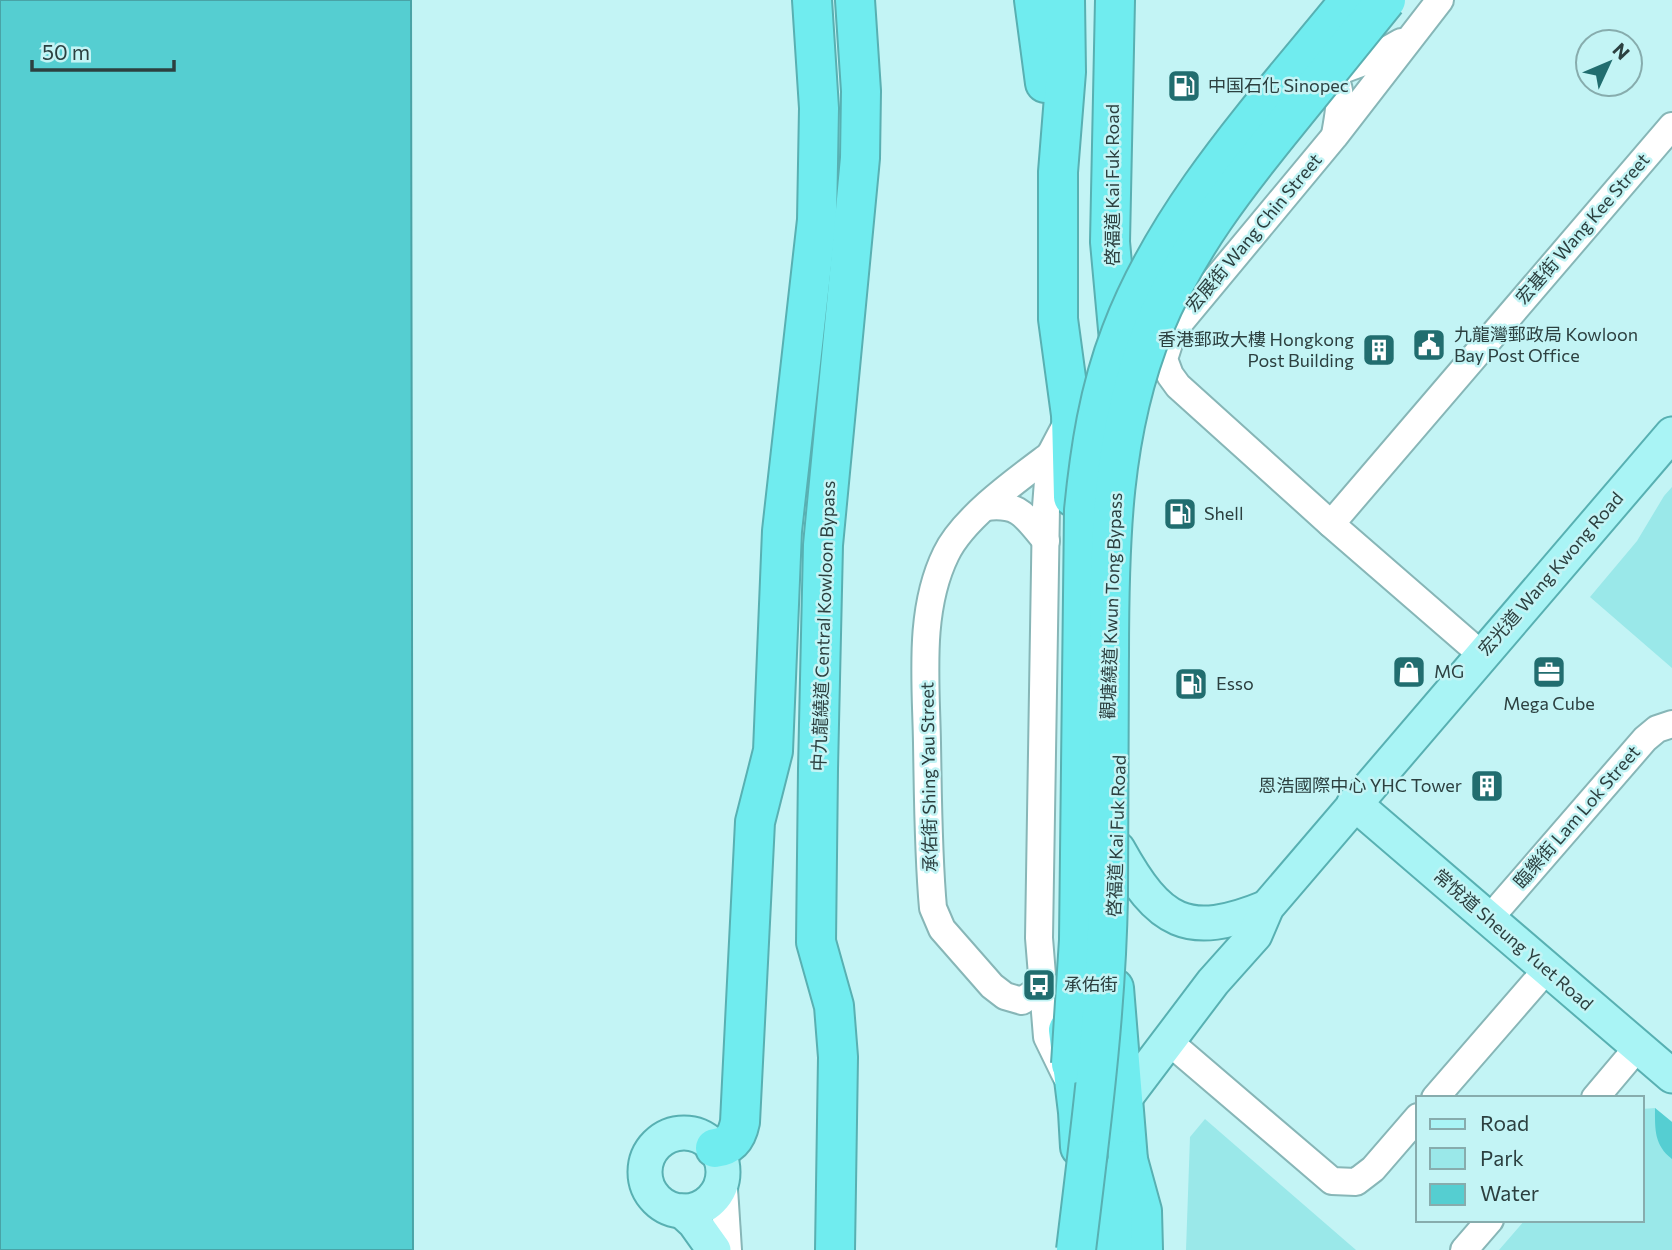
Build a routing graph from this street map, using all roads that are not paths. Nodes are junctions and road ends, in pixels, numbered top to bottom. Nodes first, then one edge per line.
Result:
1 (812, 0) edge
2 (855, 0) edge
3 (1034, 0) edge
4 (1065, 0) edge
5 (1088, 0) edge
6 (1115, 0) edge
7 (1347, 0) edge
8 (1358, 0) edge
9 (1386, 0) edge
10 (1440, 0) edge
11 (1412, 36) junction
12 (1334, 72) junction
13 (1672, 126) edge
14 (1334, 137) junction
15 (1315, 160) junction
16 (1058, 172) junction
17 (1191, 308) junction
18 (1121, 367) junction
19 (1071, 415) junction
20 (1672, 434) edge
21 (1050, 455) junction
22 (986, 507) junction
23 (1331, 524) junction
24 (1046, 541) junction
25 (1482, 654) junction
26 (1672, 724) edge
27 (1354, 803) junction
28 (1118, 849) junction
29 (1267, 906) junction
30 (1489, 919) junction
31 (1181, 921) junction
32 (1547, 969) junction
33 (1213, 982) junction
34 (1042, 987) junction
35 (1167, 1040) junction
36 (1638, 1047) junction
37 (1672, 1076) edge
38 (1075, 1093) junction
39 (1437, 1096) edge
40 (1597, 1096) edge
41 (1123, 1101) junction
42 (1416, 1119) edge
43 (719, 1160) junction
44 (1128, 1160) junction
45 (682, 1211) junction
46 (1488, 1222) edge
47 (713, 1250) edge
48 (728, 1250) edge
49 (835, 1250) edge
50 (1049, 1250) edge
51 (1076, 1250) edge
52 (1083, 1250) edge
53 (1113, 1250) edge
54 (1143, 1250) edge
55 (1464, 1250) edge

1 - 43 highway
2 - 49 highway, 中九龍繞道 Central Kowloon Bypass
3 - 16 highway
4 - 16 highway
5 - 18 highway
6 - 18 highway, 啓福道 Kai Fuk Road
7 - 12 street
7 - 50 highway, 觀塘繞道 Kwun Tong Bypass, bridge
8 - 11 street
9 - 51 highway, 觀塘繞道 Kwun Tong Bypass, bridge
10 - 11 street, 宏展街 Wang Chin Street
11 - 12 street
11 - 14 street, 宏展街 Wang Chin Street
12 - 14 street
13 - 23 street, 宏基街 Wang Kee Street
14 - 15 street, 宏展街 Wang Chin Street
15 - 17 street, 宏展街 Wang Chin Street
15 - 17 street
16 - 19 highway
17 - 23 street, 宏展街 Wang Chin Street
18 - 28 highway, 啓福道 Kai Fuk Road
19 - 21 street
19 - 38 highway
20 - 25 main road, 宏光道 Wang Kwong Road
21 - 22 street, 承佑街 Shing Yau Street
21 - 24 street
22 - 24 street
22 - 34 street, 承佑街 Shing Yau Street
23 - 25 street, 宏展街 Wang Chin Street
24 - 34 street
25 - 27 main road, 宏光道 Wang Kwong Road
26 - 30 street, 臨樂街 Lam Lok Street
27 - 29 main road, 宏光道 Wang Kwong Road
27 - 30 main road, 常悅道 Sheung Yuet Road
28 - 31 main road
28 - 41 highway, 啓福道 Kai Fuk Road
29 - 31 main road
29 - 33 main road, 宏光道 Wang Kwong Road
30 - 32 main road, 常悅道 Sheung Yuet Road
31 - 33 main road
32 - 36 main road, 常悅道 Sheung Yuet Road
32 - 39 street
33 - 35 main road, 宏光道 Wang Kwong Road
34 - 38 street
35 - 41 main road, 宏光道 Wang Kwong Road
35 - 42 street
36 - 37 main road, 常悅道 Sheung Yuet Road
36 - 40 street
38 - 52 highway
41 - 44 highway, 啓福道 Kai Fuk Road
43 - 45 main road
43 - 45 main road
43 - 48 street
44 - 53 highway
44 - 54 highway, 啓福道 Kai Fuk Road
45 - 47 main road
46 - 55 street

